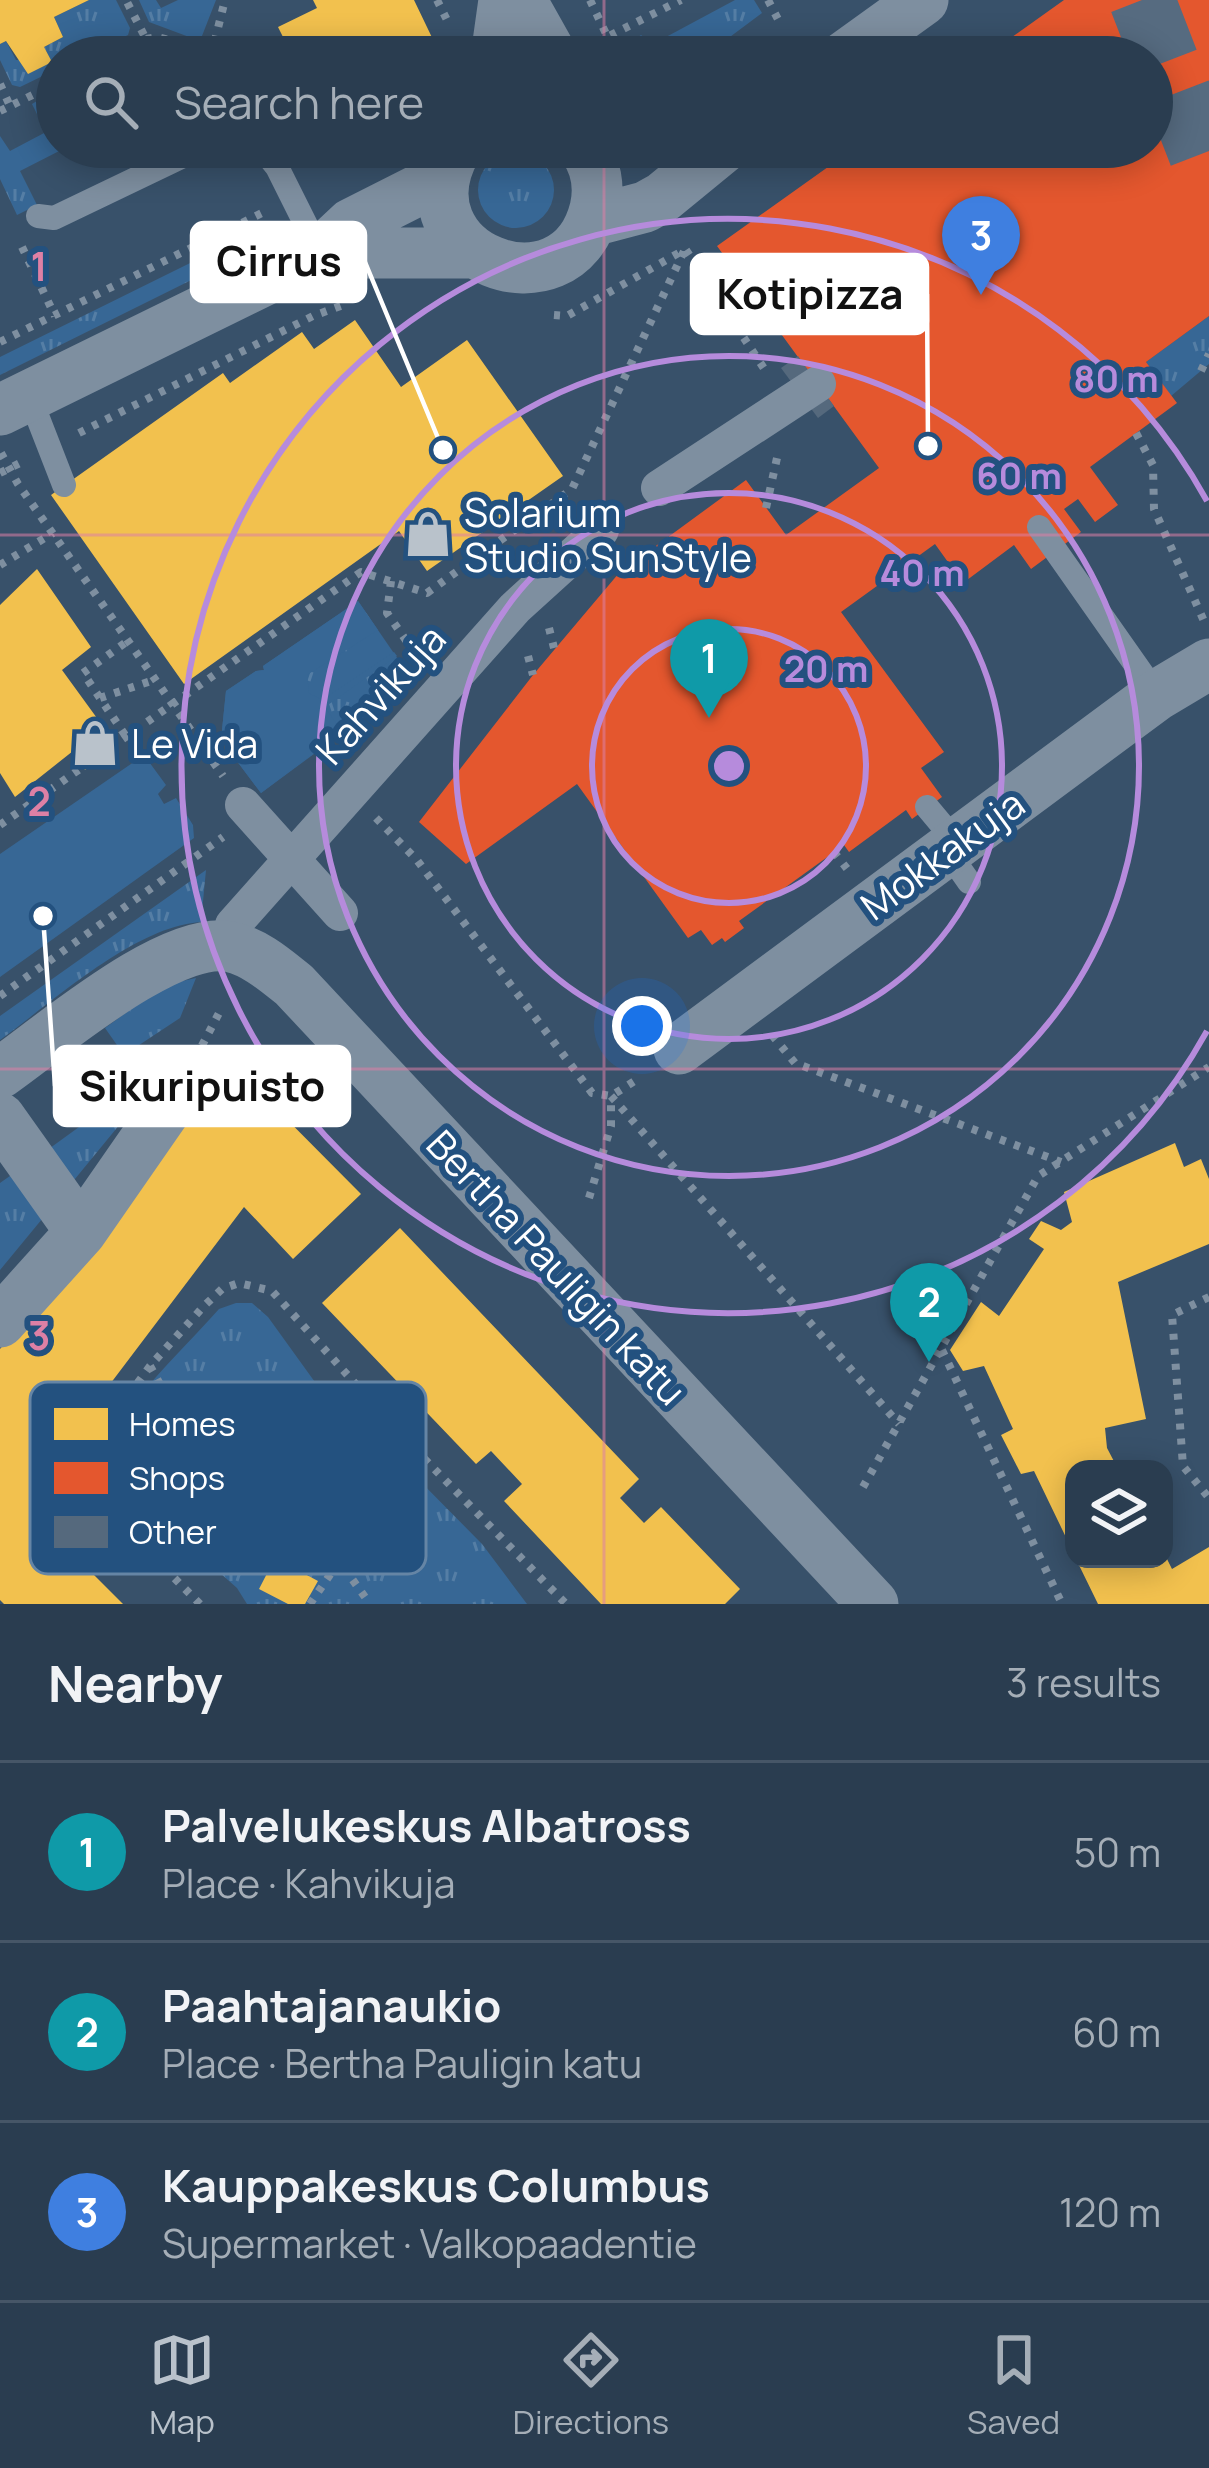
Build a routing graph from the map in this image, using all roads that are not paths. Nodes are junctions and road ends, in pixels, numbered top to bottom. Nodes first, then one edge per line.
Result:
1 (504, 0) edge
2 (521, 0) edge
3 (923, 0) edge
4 (499, 36) edge
5 (542, 36) edge
6 (873, 36) edge
7 (158, 168) edge
8 (275, 168) edge
9 (440, 168) edge
10 (450, 168) edge
11 (592, 168) edge
12 (698, 168) edge
13 (38, 217) dead end
14 (592, 221) junction
15 (320, 253) junction
16 (473, 253) junction
17 (803, 394) road end
18 (15, 403) edge
19 (74, 479) dead end
20 (659, 488) dead end
21 (1039, 527) dead end
22 (601, 530) dead end
23 (1209, 664) edge
24 (1157, 695) junction
25 (247, 811) road end
26 (288, 859) junction
27 (340, 913) dead end
28 (231, 935) junction
29 (679, 1049) dead end
30 (0, 1073) edge
31 (174, 1098) dead end
32 (0, 1118) edge
33 (81, 1232) junction
34 (0, 1322) edge
35 (873, 1604) edge

1 - 4 street
2 - 5 street
3 - 6 street
7 - 13 lane
8 - 15 lane
9 - 15 street
10 - 16 street
11 - 14 street
12 - 14 street
14 - 16 street
15 - 16 street
15 - 18 street
17 - 20 street
18 - 19 lane
21 - 24 lane
22 - 26 street, Kahvikuja
23 - 24 street, Mokkakuja
24 - 29 street, Mokkakuja
25 - 26 street
26 - 27 street
26 - 28 street, Kahvikuja
28 - 30 street
28 - 35 street, Bertha Pauligin katu
31 - 33 street
32 - 33 street
33 - 34 street

